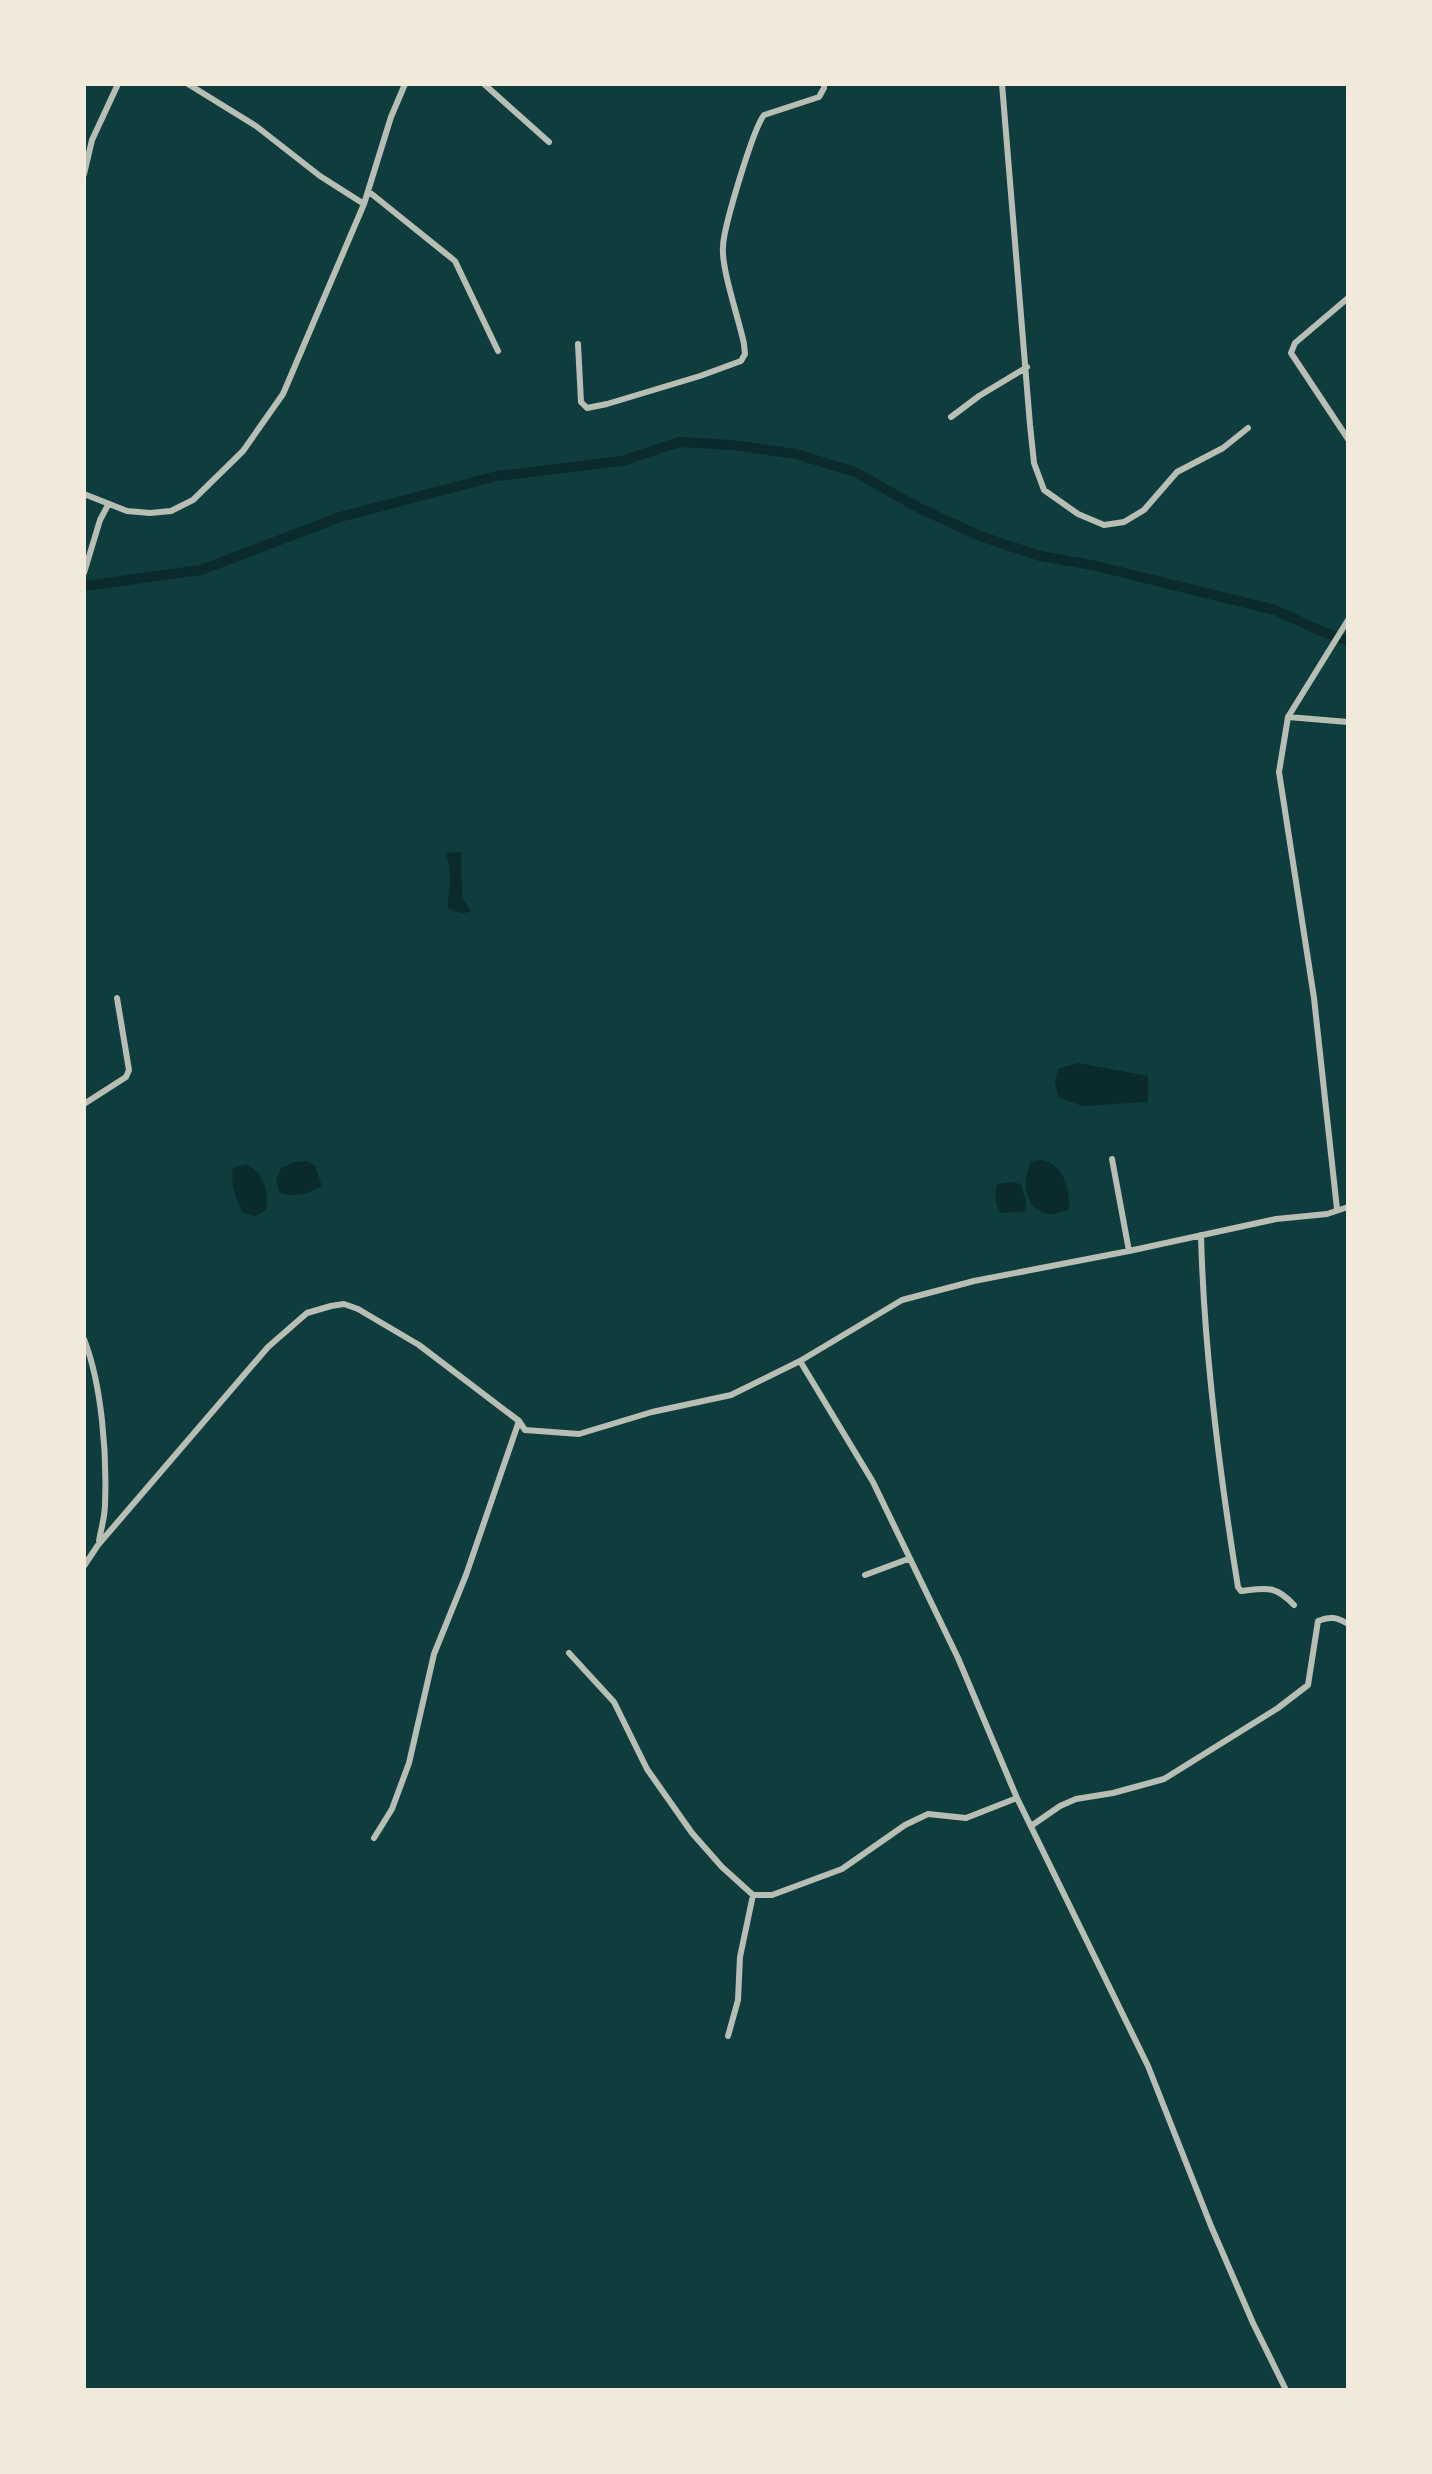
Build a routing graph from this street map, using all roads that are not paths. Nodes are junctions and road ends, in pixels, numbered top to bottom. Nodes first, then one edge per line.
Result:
1 (118, 84) edge
2 (188, 84) edge
3 (405, 84) edge
4 (484, 84) edge
5 (824, 84) edge
6 (1002, 84) edge
7 (549, 142) dead end
8 (84, 174) edge
9 (368, 191) junction
10 (364, 204) junction
11 (1348, 298) edge
12 (578, 344) dead end
13 (498, 351) dead end
14 (1027, 367) junction
15 (951, 417) dead end
16 (1248, 428) dead end
17 (1348, 439) edge
18 (84, 494) edge
19 (108, 505) junction
20 (84, 573) edge
21 (1348, 620) edge
22 (1288, 717) junction
23 (1348, 722) edge
24 (117, 998) dead end
25 (84, 1104) edge
26 (1112, 1159) dead end
27 (1348, 1207) edge
28 (1337, 1209) junction
29 (1201, 1235) junction
30 (1129, 1251) junction
31 (84, 1339) edge
32 (800, 1361) junction
33 (519, 1421) junction
34 (98, 1545) junction
35 (908, 1559) junction
36 (84, 1566) edge
37 (865, 1575) dead end
38 (1294, 1605) dead end
39 (1348, 1624) edge
40 (569, 1653) dead end
41 (1017, 1798) junction
42 (1031, 1826) junction
43 (374, 1838) dead end
44 (753, 1895) junction
45 (728, 2036) dead end
46 (1286, 2390) edge

1 - 8 street
2 - 10 street
3 - 9 street
4 - 7 street
5 - 12 street
6 - 14 street
9 - 10 street
9 - 13 street
10 - 19 street
11 - 17 street
14 - 15 street
14 - 16 street
18 - 19 street
19 - 20 street
21 - 22 street
22 - 23 street
22 - 28 street
24 - 25 street
26 - 30 street
27 - 28 street
28 - 29 street
29 - 30 street
29 - 38 street
30 - 32 street
31 - 34 street
32 - 33 street
32 - 35 street
33 - 34 street
33 - 43 street
34 - 36 street
35 - 37 street
35 - 41 street
39 - 42 street
40 - 44 street
41 - 42 street
41 - 44 street
42 - 46 street
44 - 45 street

